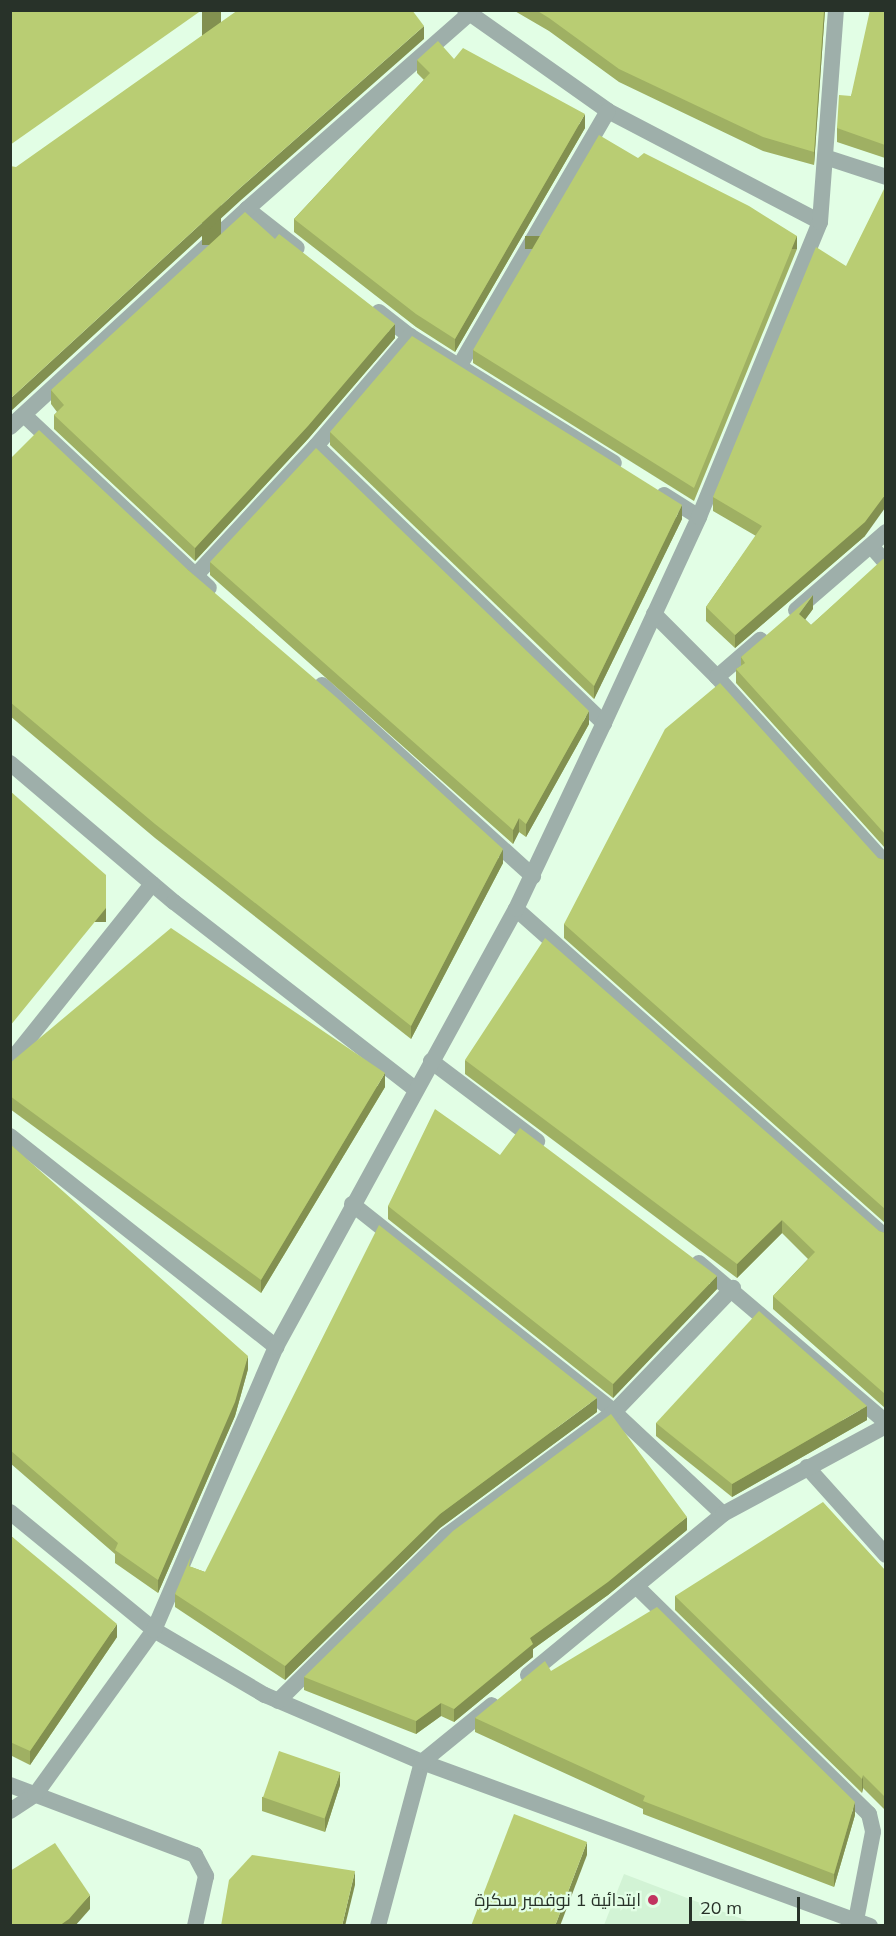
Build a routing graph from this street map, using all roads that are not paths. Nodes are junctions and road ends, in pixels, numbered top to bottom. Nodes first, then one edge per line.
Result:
1 (836, 10) edge
2 (467, 12) edge
3 (608, 111) junction
4 (828, 158) junction
5 (885, 177) edge
6 (247, 209) junction
7 (820, 222) junction
8 (311, 259) edge
9 (365, 301) edge
10 (410, 336) junction
11 (460, 365) junction
12 (24, 415) junction
13 (10, 427) edge
14 (316, 446) junction
15 (629, 472) edge
16 (649, 485) edge
17 (699, 517) junction
18 (885, 532) edge
19 (872, 547) junction
20 (885, 563) edge
21 (195, 576) junction
22 (221, 599) edge
23 (654, 614) junction
24 (308, 674) edge
25 (717, 677) junction
26 (604, 723) junction
27 (10, 763) edge
28 (885, 864) edge
29 (533, 876) junction
30 (152, 884) junction
31 (516, 909) junction
32 (431, 1061) junction
33 (10, 1062) edge
34 (414, 1088) junction
35 (10, 1136) edge
36 (554, 1153) edge
37 (352, 1204) junction
38 (885, 1237) edge
39 (686, 1253) edge
40 (733, 1288) junction
41 (276, 1347) junction
42 (614, 1412) junction
43 (885, 1424) edge
44 (807, 1467) junction
45 (10, 1512) edge
46 (723, 1514) junction
47 (885, 1555) edge
48 (636, 1586) junction
49 (154, 1630) junction
50 (278, 1701) junction
51 (422, 1762) junction
52 (10, 1785) edge
53 (34, 1795) junction
54 (10, 1811) edge
55 (863, 1923) edge
56 (195, 1926) edge
57 (378, 1926) edge

1 - 4 street
2 - 3 street
2 - 6 street
3 - 7 street
3 - 11 street
4 - 5 street
4 - 7 street
6 - 8 street
6 - 12 street
7 - 17 street
9 - 10 street
10 - 11 street
10 - 14 street
11 - 15 street
12 - 13 street
12 - 21 street
14 - 21 street
14 - 26 street
16 - 17 street
17 - 23 street
18 - 19 street
19 - 20 street
19 - 25 street
21 - 22 street
23 - 25 street
23 - 26 street
24 - 29 street
25 - 28 street
26 - 29 street
27 - 30 street
29 - 31 street
30 - 33 street
30 - 34 street
31 - 32 street
31 - 38 street
32 - 34 street
32 - 36 street
34 - 37 street
35 - 41 street
37 - 41 street
37 - 42 street
39 - 40 street
40 - 42 street
40 - 43 street
41 - 49 street
42 - 46 street
42 - 50 street
43 - 44 street
44 - 46 street
44 - 47 street
45 - 49 street
46 - 48 street
48 - 51 street
48 - 55 street
49 - 50 street
49 - 53 street
50 - 51 street
51 - 55 street
51 - 57 street
52 - 53 street
53 - 54 street
53 - 56 street

